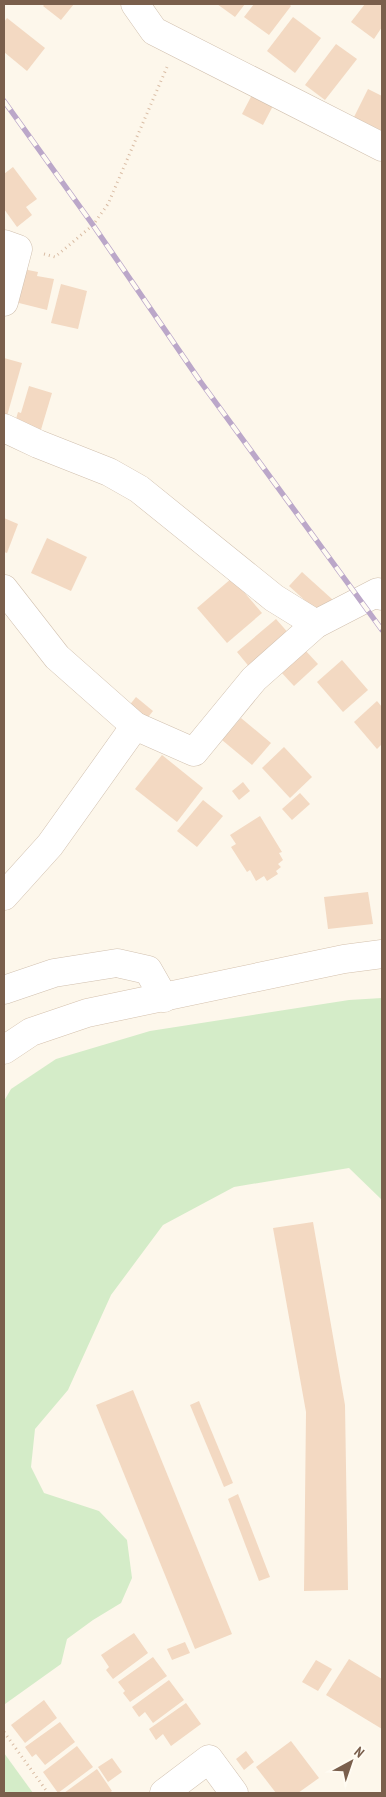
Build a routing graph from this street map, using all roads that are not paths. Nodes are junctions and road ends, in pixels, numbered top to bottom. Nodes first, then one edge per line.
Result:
1 (135, 4) edge
2 (382, 147) edge
3 (11, 247) edge
4 (4, 302) edge
5 (4, 428) edge
6 (4, 590) edge
7 (382, 596) edge
8 (316, 624) junction
9 (135, 726) junction
10 (4, 896) edge
11 (382, 954) edge
12 (4, 990) edge
13 (164, 998) junction
14 (4, 1050) edge
15 (164, 1793) edge
16 (234, 1793) edge

1 - 2 street
3 - 4 street
5 - 8 street
6 - 9 street
7 - 8 street
8 - 9 street
9 - 10 street
11 - 13 street
12 - 13 street
13 - 14 street
15 - 16 street

